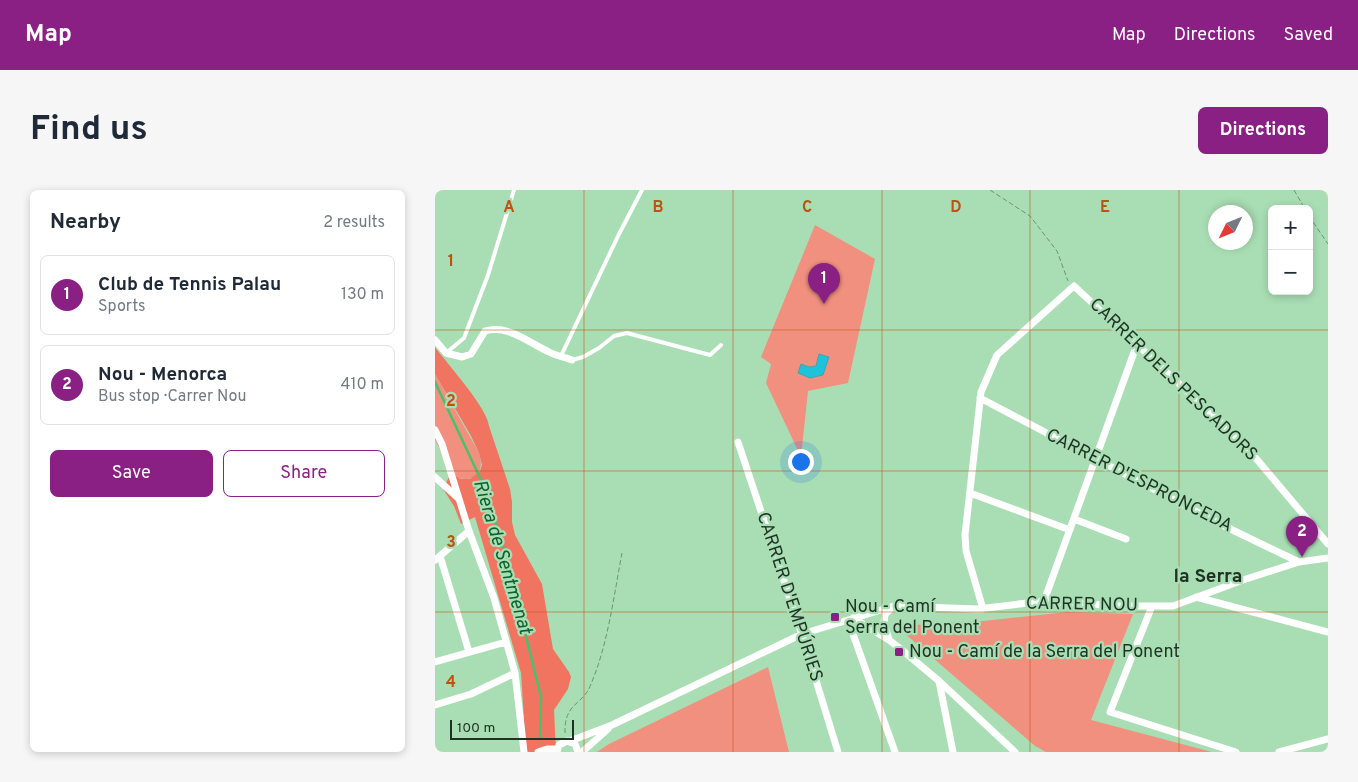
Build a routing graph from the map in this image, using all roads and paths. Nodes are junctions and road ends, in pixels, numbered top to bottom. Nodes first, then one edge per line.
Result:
1 (513, 190) edge
2 (642, 190) edge
3 (990, 190) edge
4 (1294, 190) edge
5 (1303, 205) edge
6 (1313, 222) edge
7 (1328, 244) edge
8 (1073, 287) junction
9 (435, 340) edge
10 (1137, 344) junction
11 (721, 345) dead end
12 (446, 353) junction
13 (561, 356) junction
14 (572, 360) joint
15 (980, 398) junction
16 (435, 430) edge
17 (738, 442) dead end
18 (1096, 458) junction
19 (435, 477) edge
20 (970, 494) junction
21 (459, 499) junction
22 (1074, 519) junction
23 (469, 530) junction
24 (1070, 530) junction
25 (1126, 539) dead end
26 (1328, 544) edge
27 (622, 552) dead end
28 (437, 558) edge
29 (1328, 558) edge
30 (1299, 562) junction
31 (1197, 597) junction
32 (1044, 601) junction
33 (894, 606) junction
34 (1152, 606) junction
35 (983, 609) junction
36 (851, 619) junction
37 (1328, 632) edge
38 (802, 634) junction
39 (889, 640) junction
40 (506, 642) junction
41 (469, 652) junction
42 (435, 662) edge
43 (515, 674) junction
44 (939, 681) junction
45 (435, 706) edge
46 (612, 725) junction
47 (1328, 739) edge
48 (567, 741) junction
49 (557, 750) edge
50 (524, 752) edge
51 (538, 752) edge
52 (578, 752) edge
53 (582, 752) edge
54 (838, 752) edge
55 (895, 752) edge
56 (953, 752) edge
57 (1015, 752) edge
58 (1236, 752) edge
59 (1279, 752) edge

1 - 12 lane
2 - 13 lane
3 - 8 path
4 - 5 path
6 - 7 path
8 - 10 street, CARRER DELS PESCADORS
8 - 15 street
9 - 12 street
10 - 18 street
10 - 26 street, CARRER DELS PESCADORS
11 - 14 lane
12 - 13 street
13 - 14 street
15 - 18 street, CARRER D'ESPRONCEDA
15 - 20 street
16 - 21 street
17 - 38 street, CARRER D'EMPÚRIES
18 - 22 street
18 - 30 street, CARRER D'ESPRONCEDA
19 - 21 street
20 - 24 street
20 - 35 street
21 - 23 street
22 - 24 street
22 - 25 street
23 - 28 street
23 - 40 street
24 - 32 street
27 - 48 path
28 - 41 street
29 - 30 street, CARRER NOU
30 - 31 street, CARRER NOU
31 - 34 street, CARRER NOU
31 - 37 street
32 - 34 street, CARRER NOU
32 - 35 street, CARRER NOU
33 - 35 street, CARRER NOU
33 - 36 street, CARRER NOU
33 - 39 street
34 - 58 street
36 - 38 street, CARRER NOU
36 - 39 street
36 - 55 street
38 - 46 street, CARRER NOU
38 - 54 street, CARRER D'EMPÚRIES
39 - 44 street
40 - 41 street
40 - 43 street
41 - 42 street
43 - 45 street
43 - 50 street
44 - 56 street
44 - 57 street
46 - 48 street
46 - 53 street
47 - 59 street
48 - 49 street
48 - 52 street
49 - 51 street

